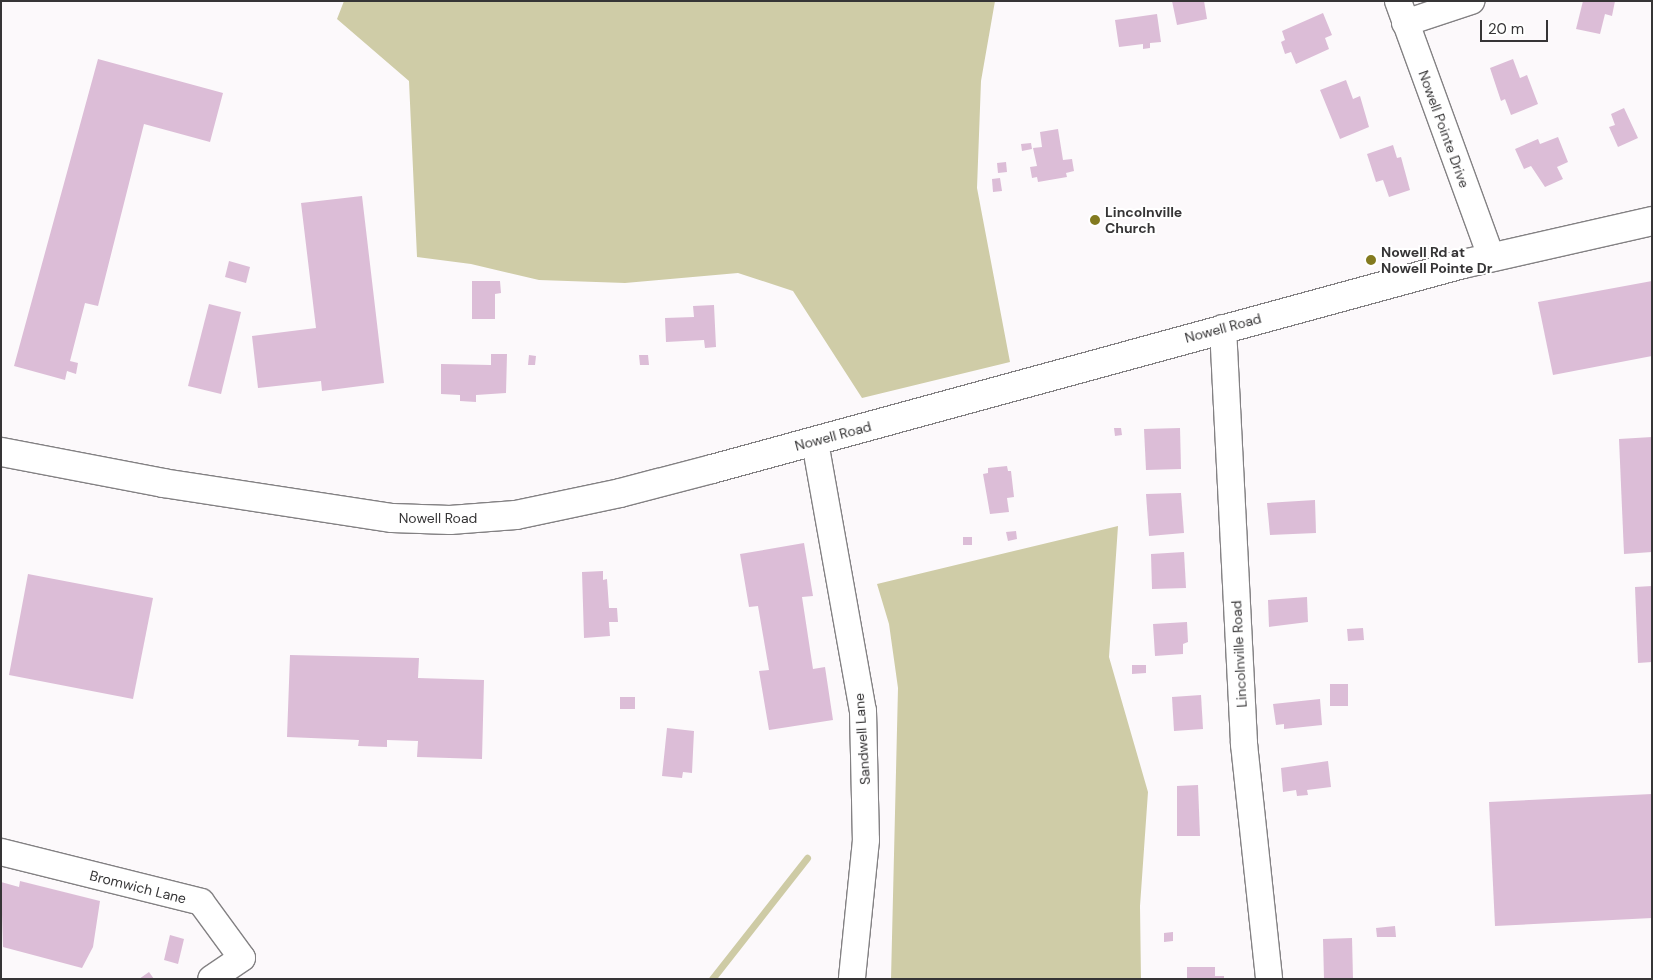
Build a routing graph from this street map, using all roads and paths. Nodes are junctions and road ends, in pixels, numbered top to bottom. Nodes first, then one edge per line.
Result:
1 (1472, 1) edge
2 (1401, 12) edge
3 (1652, 222) edge
4 (1491, 256) junction
5 (1223, 328) junction
6 (814, 442) junction
7 (1, 452) edge
8 (1, 852) edge
9 (211, 979) edge
10 (852, 979) edge
11 (1269, 979) edge

1 - 2 street
2 - 4 street, Nowell Pointe Drive
3 - 4 street, Nowell Road
4 - 5 street, Nowell Road
5 - 6 street, Nowell Road
5 - 11 street, Lincolnville Road
6 - 7 street, Nowell Road
6 - 10 street, Sandwell Lane
8 - 9 street, Bromwich Lane

